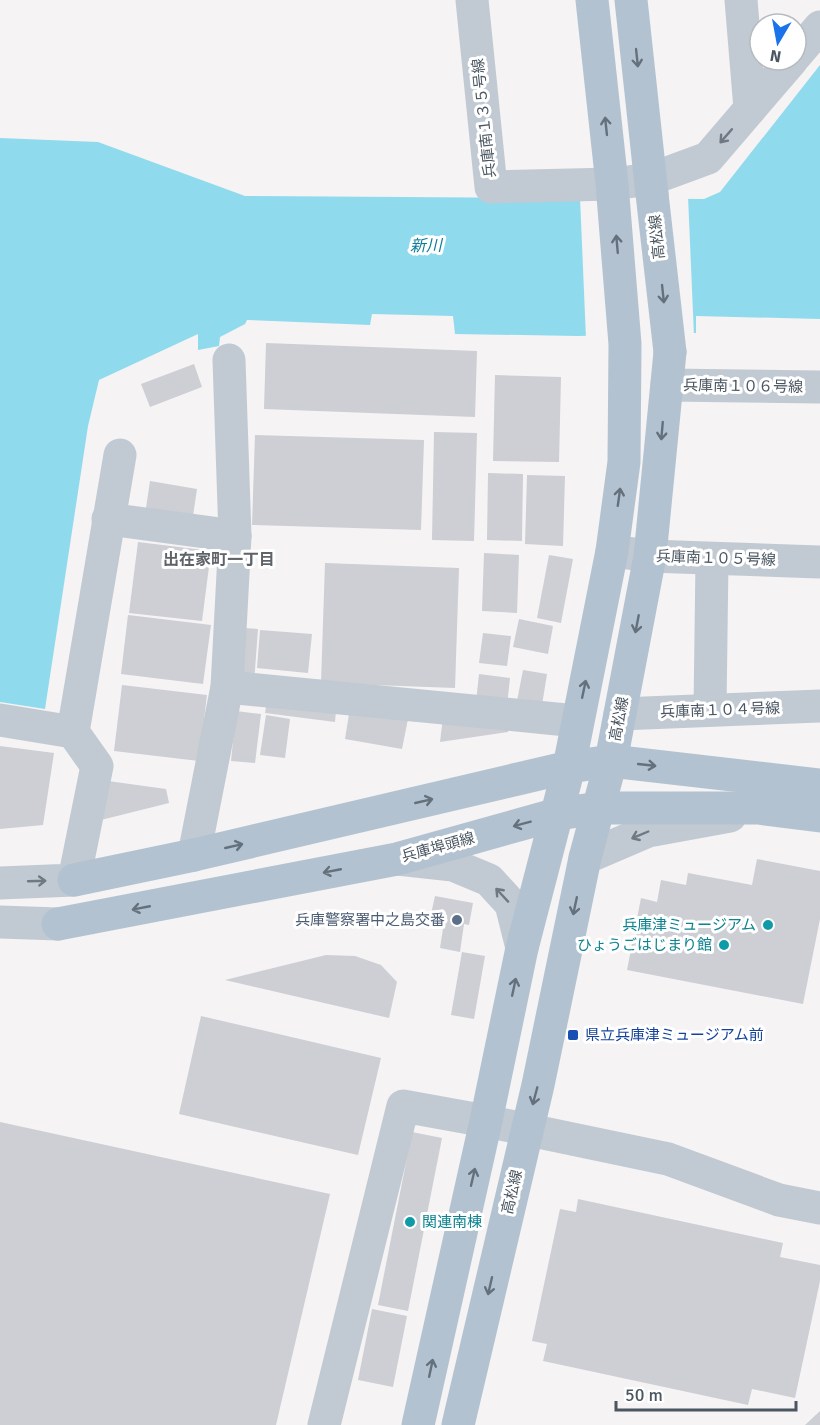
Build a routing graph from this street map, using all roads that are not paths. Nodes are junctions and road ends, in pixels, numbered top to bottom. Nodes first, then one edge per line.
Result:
1 (472, 0) edge
2 (592, 0) edge
3 (631, 0) edge
4 (741, 0) edge
5 (820, 27) edge
6 (808, 41) edge
7 (782, 72) edge
8 (750, 109) junction
9 (651, 187) junction
10 (612, 190) junction
11 (229, 360) dead end
12 (667, 386) junction
13 (820, 387) edge
14 (120, 455) dead end
15 (108, 519) junction
16 (235, 536) junction
17 (612, 550) junction
18 (650, 556) junction
19 (712, 559) junction
20 (820, 562) edge
21 (226, 687) junction
22 (820, 706) edge
23 (710, 710) junction
24 (620, 714) junction
25 (0, 720) edge
26 (577, 721) junction
27 (73, 732) junction
28 (611, 761) junction
29 (568, 767) junction
30 (820, 785) edge
31 (599, 808) junction
32 (758, 808) junction
33 (558, 814) junction
34 (820, 816) edge
35 (194, 855) junction
36 (585, 858) junction
37 (397, 859) junction
38 (74, 880) junction
39 (0, 883) edge
40 (0, 922) edge
41 (58, 924) joint
42 (522, 948) junction
43 (486, 1121) junction
44 (526, 1130) junction
45 (820, 1208) edge
46 (324, 1425) edge
47 (418, 1425) edge
48 (458, 1425) edge

1 - 10 street, 兵庫南１３５号線
10 -> 2 main road
3 -> 9 main road, 高松線
4 - 8 street
5 - 6 street
7 - 8 street
8 -> 9 street
9 - 10 street
9 -> 12 main road, 高松線, bridge
17 -> 10 main road
11 - 16 street
12 - 13 street, 兵庫南１０６号線
12 -> 18 main road, 高松線
14 - 15 street
15 - 16 street
15 - 27 street
16 - 21 street
17 - 18 street, 兵庫南１０５号線
26 -> 17 main road
18 - 19 street, 兵庫南１０５号線
18 -> 24 main road, 高松線
19 - 20 street, 兵庫南１０５号線
19 - 23 street
21 - 26 street
21 - 35 street
22 - 23 street, 兵庫南１０４号線
23 - 24 street, 兵庫南１０４号線
24 - 28 main road, 高松線
25 - 27 street
26 - 29 main road
27 - 38 street
28 - 29 main road
28 -> 30 main road
28 - 31 main road, 高松線
29 - 33 main road
35 -> 29 main road
31 - 32 main road, 兵庫埠頭線
31 - 33 main road, 兵庫埠頭線
31 - 36 main road, 高松線
32 - 34 main road, 兵庫埠頭線
32 -> 36 street
33 -> 37 main road, 兵庫埠頭線
33 - 42 main road
35 - 38 main road
36 -> 44 main road, 高松線
37 -> 41 main road, 兵庫埠頭線
42 -> 37 street
39 -> 38 street
40 - 41 street
43 -> 42 main road
43 - 44 street
43 - 46 street
47 -> 43 main road
44 - 45 street
44 -> 48 main road, 高松線

